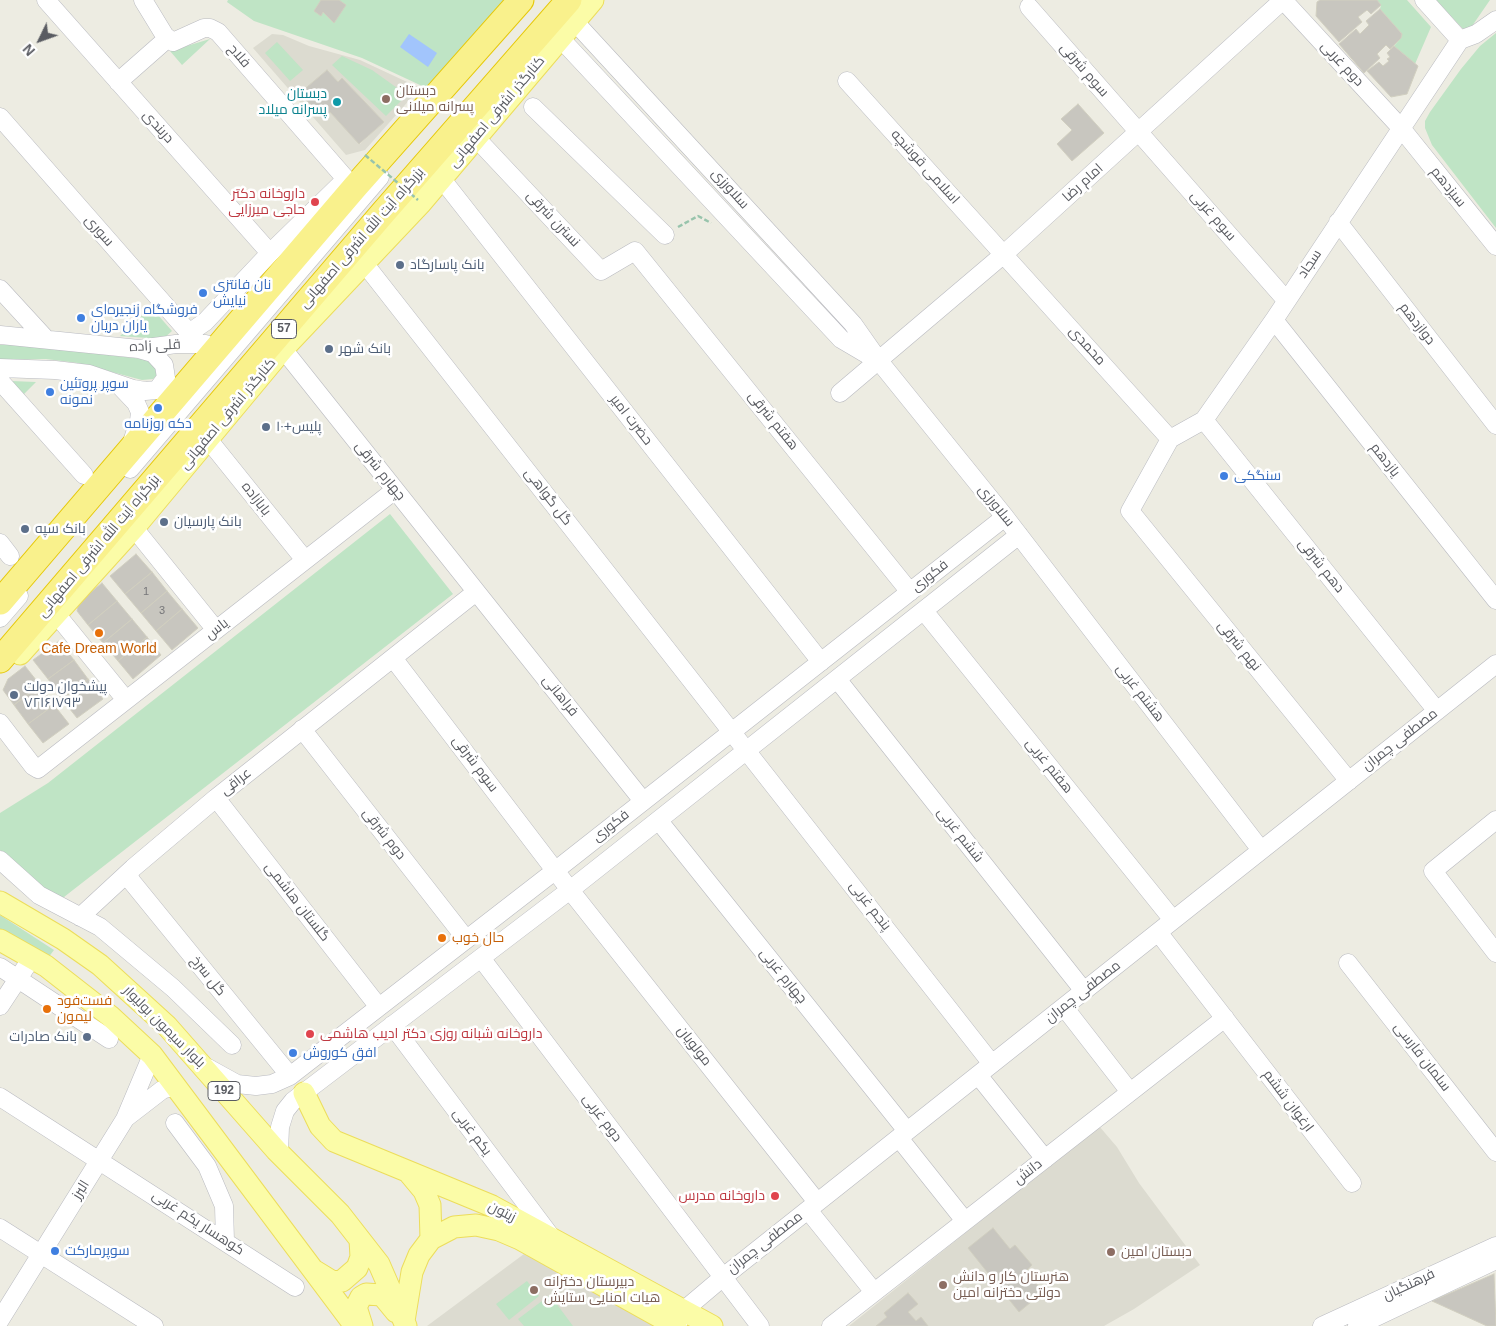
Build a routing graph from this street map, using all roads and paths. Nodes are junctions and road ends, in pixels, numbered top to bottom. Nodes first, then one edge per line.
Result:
1 (46, 0) edge
2 (143, 0) edge
3 (521, 0) edge
4 (534, 0) edge
5 (556, 0) edge
6 (593, 0) edge
7 (1283, 0) edge
8 (1424, 0) edge
9 (1029, 7) dead end
10 (572, 11) edge
11 (1496, 20) edge
12 (168, 38) junction
13 (560, 38) junction
14 (1460, 40) junction
15 (626, 75) junction
16 (847, 81) dead end
17 (118, 82) junction
18 (609, 90) junction
19 (533, 107) dead end
20 (0, 117) edge
21 (1401, 128) junction
22 (1140, 132) junction
23 (476, 138) junction
24 (365, 155) dead end
25 (441, 178) junction
26 (418, 200) dead end
27 (1338, 222) junction
28 (733, 224) junction
29 (665, 235) joint
30 (1496, 246) edge
31 (635, 251) joint
32 (270, 253) junction
33 (1004, 254) junction
34 (364, 262) junction
35 (0, 289) edge
36 (1286, 300) junction
37 (1274, 320) junction
38 (0, 335) edge
39 (45, 338) junction
40 (203, 341) junction
41 (139, 349) junction
42 (283, 349) junction
43 (879, 361) junction
44 (0, 368) edge
45 (0, 381) edge
46 (117, 383) junction
47 (840, 393) dead end
48 (1204, 420) junction
49 (1496, 425) edge
50 (207, 438) junction
51 (1170, 439) junction
52 (119, 463) junction
53 (84, 475) dead end
54 (395, 490) junction
55 (1005, 517) junction
56 (134, 528) junction
57 (1019, 535) junction
58 (305, 560) junction
59 (476, 592) junction
60 (910, 592) junction
61 (1496, 600) edge
62 (0, 602) edge
63 (924, 611) junction
64 (57, 615) junction
65 (0, 618) edge
66 (216, 630) junction
67 (0, 644) edge
68 (393, 658) junction
69 (0, 660) edge
70 (821, 662) junction
71 (1496, 664) edge
72 (0, 670) edge
73 (837, 679) junction
74 (126, 700) junction
75 (1437, 711) junction
76 (0, 723) edge
77 (302, 729) junction
78 (733, 731) junction
79 (747, 749) junction
80 (1349, 781) junction
81 (216, 798) junction
82 (643, 801) junction
83 (1496, 820) edge
84 (659, 821) junction
85 (1262, 850) junction
86 (0, 860) edge
87 (556, 870) junction
88 (128, 874) junction
89 (570, 890) junction
90 (0, 902) edge
91 (80, 917) junction
92 (1173, 920) junction
93 (1158, 932) junction
94 (466, 939) junction
95 (0, 940) edge
96 (1496, 953) edge
97 (481, 958) junction
98 (30, 959) junction
99 (1348, 963) dead end
100 (0, 967) edge
101 (18, 978) junction
102 (1084, 991) junction
103 (0, 1006) edge
104 (378, 1006) junction
105 (1064, 1007) junction
106 (1225, 1018) junction
107 (392, 1025) junction
108 (109, 1039) dead end
109 (232, 1045) dead end
110 (152, 1055) junction
111 (992, 1064) junction
112 (203, 1065) junction
113 (978, 1075) junction
114 (290, 1076) junction
115 (175, 1086) junction
116 (1130, 1092) junction
117 (304, 1094) junction
118 (0, 1097) edge
119 (125, 1119) junction
120 (175, 1123) dead end
121 (903, 1134) junction
122 (279, 1152) junction
123 (1496, 1152) edge
124 (1046, 1158) junction
125 (100, 1160) junction
126 (409, 1173) junction
127 (1352, 1183) dead end
128 (812, 1206) junction
129 (965, 1221) junction
130 (0, 1228) edge
131 (552, 1238) junction
132 (431, 1239) junction
133 (360, 1240) junction
134 (225, 1241) junction
135 (1496, 1246) edge
136 (41, 1254) junction
137 (1496, 1260) edge
138 (313, 1270) junction
139 (722, 1278) junction
140 (295, 1287) dead end
141 (874, 1292) junction
142 (0, 1320) edge
143 (679, 1321) edge
144 (403, 1324) edge
145 (154, 1326) edge
146 (355, 1326) edge
147 (362, 1326) edge
148 (712, 1326) edge
149 (760, 1326) edge
150 (831, 1326) edge
151 (1322, 1326) edge
152 (1358, 1326) edge

1 - 17 street, دربندی
2 - 12 street
3 - 40 highway
4 - 65 street
5 - 67 street
6 - 10 main road, کنارگذر اشرفی اصفهانی
7 - 21 street, دوم غربی
7 - 22 street, امام رضا
8 - 14 street
9 - 22 street, سوم شرقی
10 - 13 main road, کنارگذر اشرفی اصفهانی
10 - 15 street, سلاورزی
10 - 69 highway, بزرگراه آیت الله اشرفی اصفهانی / 57
11 - 14 street
12 - 17 street
12 - 32 street, فلاح
13 - 18 street, سلاورزی
13 - 23 main road, کنارگذر اشرفی اصفهانی
14 - 21 street, سجاد
15 - 18 street
15 - 43 street, سلاورزی
16 - 33 street, اسلامی قوشچه
17 - 32 street, دربندی
18 - 28 street, سلاورزی
19 - 29 street
20 - 40 street, سوری
21 - 27 street, سجاد
21 - 30 street, سیزدهم
22 - 33 street, امام رضا
22 - 36 street, سوم غربی
23 - 25 main road, کنارگذر اشرفی اصفهانی
23 - 31 street, نسترن شرقی
24 - 26 path, bridge
25 - 34 main road, کنارگذر اشرفی اصفهانی
25 - 70 street, حضرت امیر
27 - 36 street, سجاد
27 - 49 street, دوازدهم
28 - 29 path
28 - 43 street, سلاورزی
31 - 60 street, هفتم شرقی
32 - 40 street
33 - 43 street, امام رضا
33 - 51 street, محمدی
34 - 42 main road, کنارگذر اشرفی اصفهانی
34 - 78 street, گل گواهی
35 - 39 street
36 - 37 street, سجاد
37 - 48 street, سجاد
37 - 61 street, یازدهم
38 - 39 street, قلی زاده
39 - 41 street, قلی زاده
40 - 41 street, قلی زاده
40 - 52 highway
41 - 46 street
42 - 50 main road, کنارگذر اشرفی اصفهانی
42 - 54 street, چهارم شرقی
43 - 47 street, امام رضا
43 - 55 street, سلاورزی
44 - 46 street
45 - 53 street
46 - 52 street
48 - 51 street, سجاد
48 - 75 street, دهم شرقی
50 - 56 main road, کنارگذر اشرفی اصفهانی
50 - 58 street, بابازاده
51 - 80 street, نهم شرقی
52 - 62 highway
54 - 58 street, یاس
54 - 59 street, چهارم شرقی
55 - 57 street, سلاورزی
55 - 60 street, فکوری
56 - 64 main road, کنارگذر اشرفی اصفهانی
56 - 66 street
57 - 63 street, فکوری
57 - 85 street, هشتم غربی
58 - 66 street, یاس
59 - 68 street, عراقی
59 - 82 street, فراهانی
60 - 70 street, فکوری
63 - 73 street, فکوری
63 - 92 street, هفتم غربی
64 - 72 main road, کنارگذر اشرفی اصفهانی
64 - 74 street
66 - 74 street, یاس
68 - 77 street, عراقی
68 - 87 street, سوم شرقی
70 - 78 street, فکوری
71 - 75 street, مصطفی چمران
73 - 79 street, فکوری
73 - 102 street, ششم غربی
74 - 76 street, یاس
75 - 80 street, مصطفی چمران
77 - 81 street, عراقی
77 - 94 street, دوم شرقی
78 - 79 street, گل گواهی
78 - 82 street, فکوری
79 - 84 street, فکوری
79 - 111 street, پنجم غربی
80 - 85 street, مصطفی چمران
81 - 88 street, عراقی
81 - 104 street, گلستان هاشمی
82 - 87 street, فکوری
83 - 96 street
84 - 89 street, فکوری
84 - 121 street, چهارم غربی
85 - 92 street, مصطفی چمران
86 - 91 street
87 - 89 street, سوم شرقی
87 - 94 street, فکوری
88 - 91 street, عراقی
88 - 114 street, گل سرخ
89 - 97 street, فکوری
89 - 128 street, مولویان
90 - 112 main road, بلوار سیمون بولیوار / 192
91 - 109 street
92 - 93 street, مصطفی چمران
93 - 102 street, مصطفی چمران
93 - 106 street, ارغوان ششم
94 - 104 street, فکوری
95 - 98 main road, بلوار سیمون بولیوار / 192
97 - 107 street, فکوری
97 - 139 street, دوم غربی
98 - 101 street
98 - 110 main road, بلوار سیمون بولیوار / 192
99 - 123 street, سلمان فارسی
100 - 101 street
101 - 103 street
101 - 108 street
102 - 105 street, مصطفی چمران
104 - 114 street, فکوری
105 - 111 street, مصطفی چمران
105 - 116 street
106 - 116 street, دانش
106 - 127 street, ارغوان ششم
107 - 117 street, فکوری
107 - 131 street, یکم غربی
110 - 115 main road, بلوار سیمون بولیوار / 192
110 - 119 street, البرز
111 - 113 street, مصطفی چمران
112 - 114 street, فکوری
112 - 122 main road, بلوار سیمون بولیوار / 192
113 - 121 street, مصطفی چمران
113 - 124 street
115 - 119 street
115 - 138 main road, بلوار سیمون بولیوار / 192
116 - 124 street, دانش
117 - 122 street, فکوری
117 - 126 main road, زیتون
118 - 125 street, کوهسار یکم غربی
119 - 125 street, البرز
120 - 134 street
121 - 128 street, مصطفی چمران
121 - 129 street, چهارم غربی
122 - 133 main road, بلوار سیمون بولیوار / 192
124 - 129 street, دانش
125 - 134 street, کوهسار یکم غربی
125 - 136 street, البرز
126 - 131 main road, زیتون
126 - 132 main road
128 - 139 street, مصطفی چمران
128 - 141 street, مولویان
129 - 141 street, دانش
130 - 136 street
131 - 143 main road, زیتون
132 - 143 main road, زیتون
132 - 144 main road
133 - 138 main road
133 - 144 main road, بلوار سیمون بولیوار / 192
134 - 140 street, کوهسار یکم غربی
135 - 151 street, فرهنگیان
136 - 142 street, البرز
136 - 145 street
137 - 152 street, فرهنگیان
138 - 146 main road, بلوار سیمون بولیوار / 192
139 - 143 street, مصطفی چمران
139 - 149 street, دوم غربی
141 - 150 street, دانش
143 - 148 main road, زیتون
144 - 147 main road

